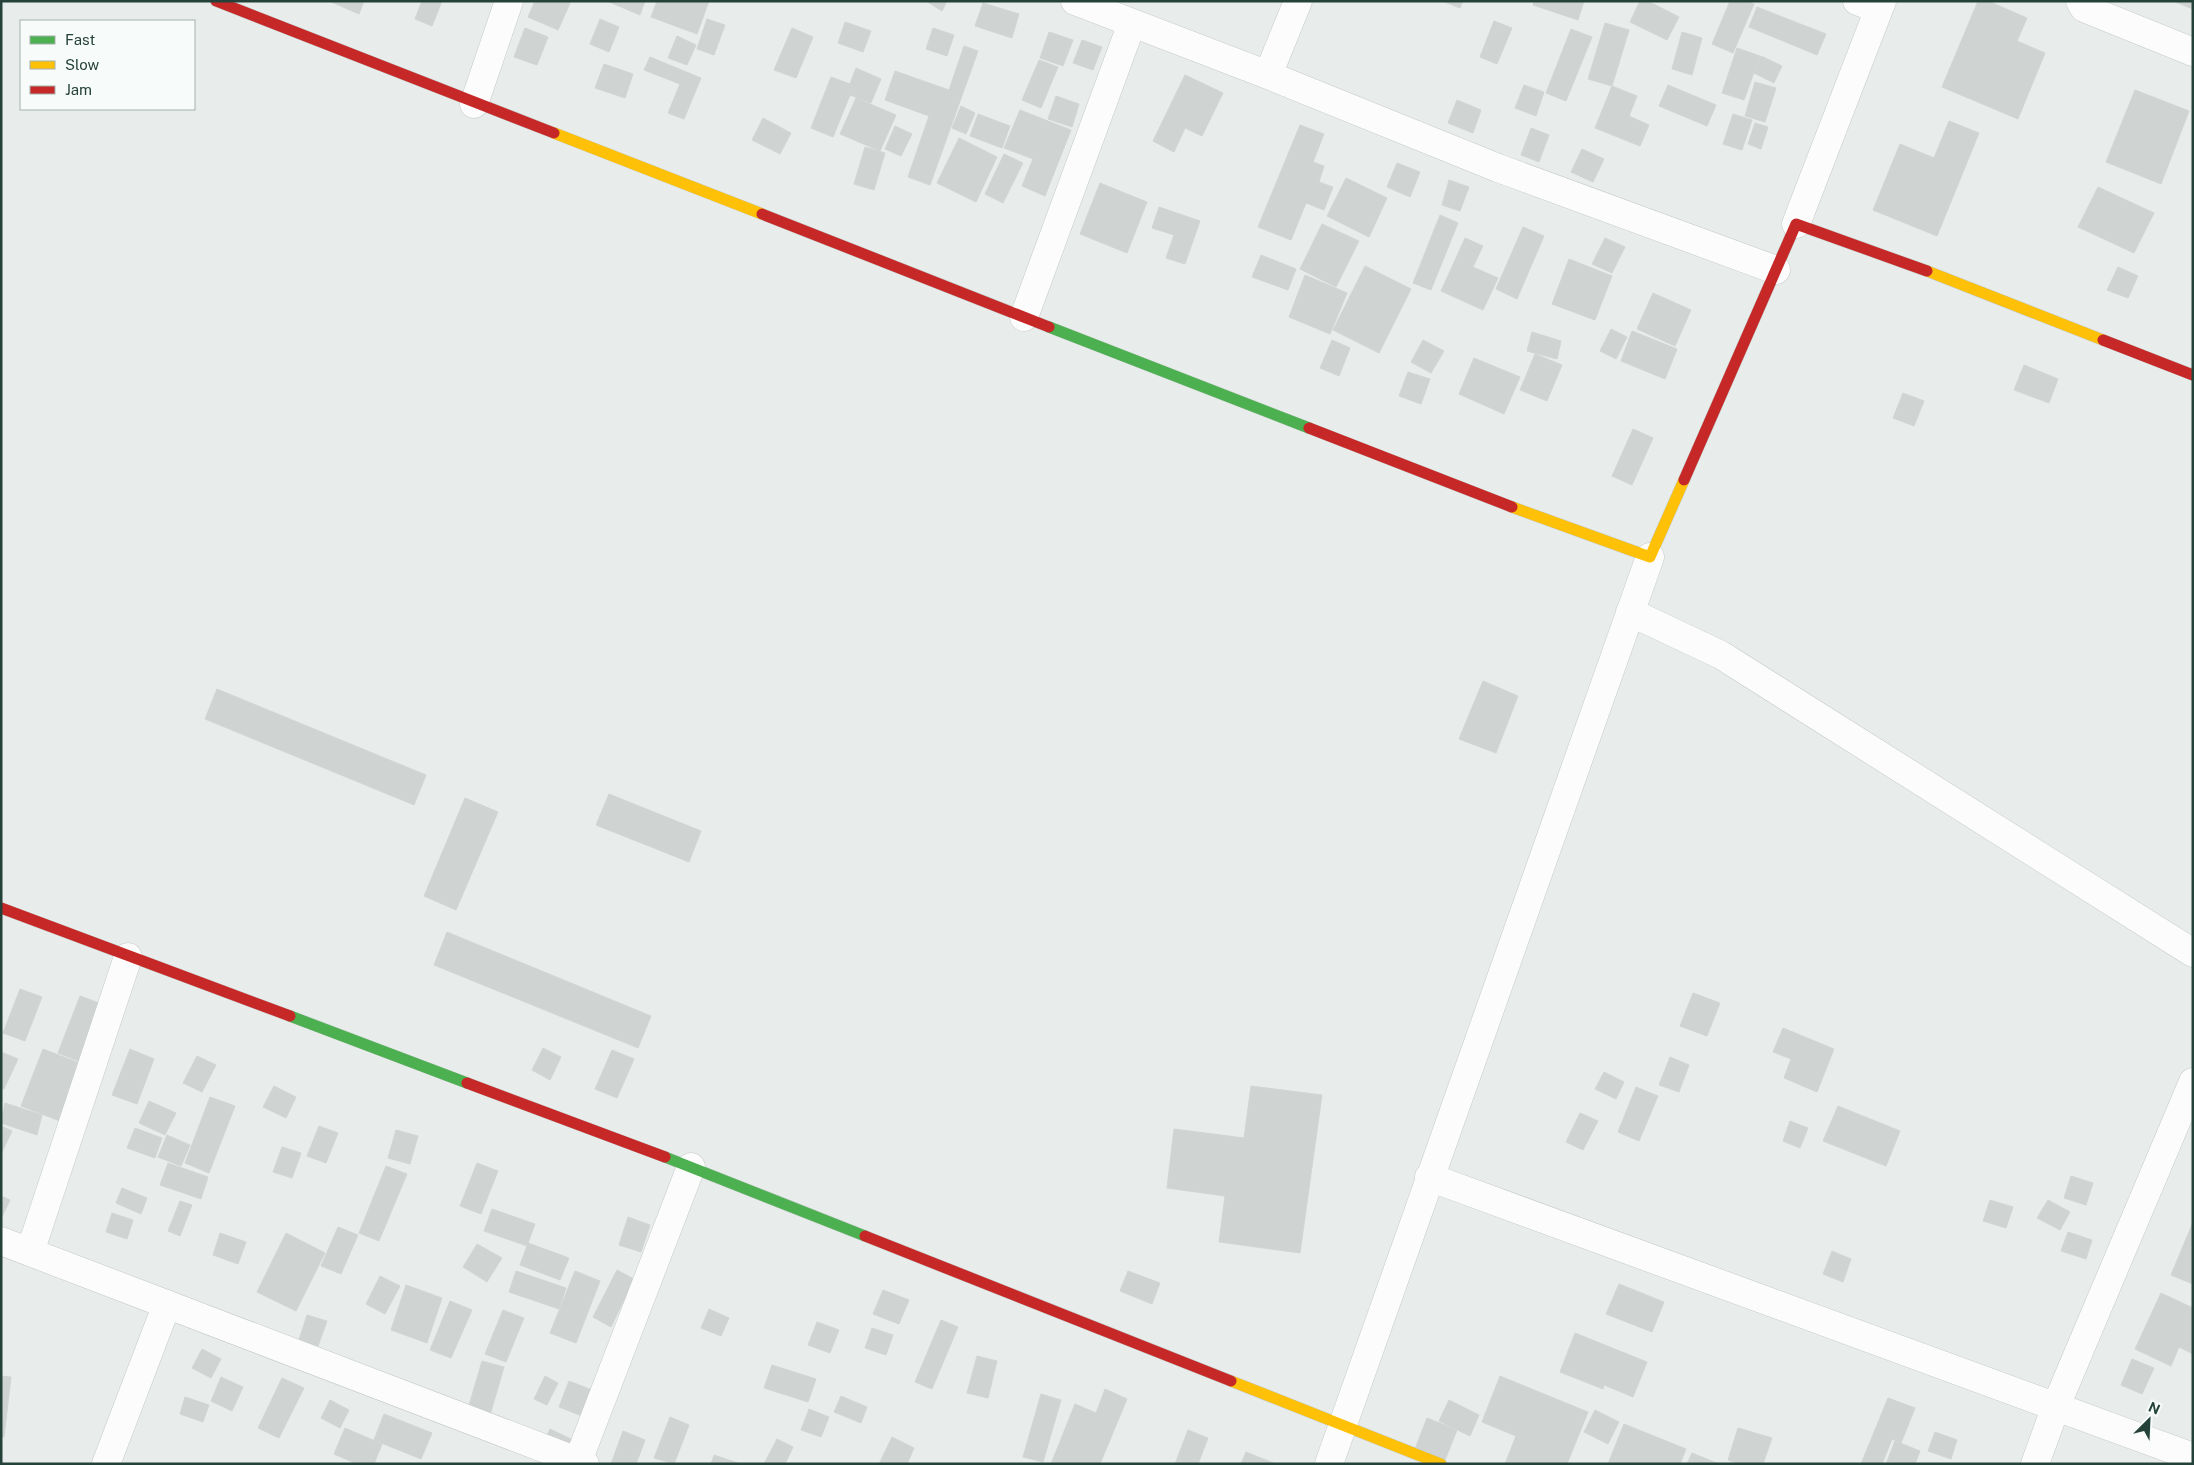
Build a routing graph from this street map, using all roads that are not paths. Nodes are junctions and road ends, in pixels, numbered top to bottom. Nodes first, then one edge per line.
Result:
1 (216, 1) edge
2 (509, 1) edge
3 (1075, 1) edge
4 (1298, 1) edge
5 (2080, 1) edge
6 (1872, 4) edge
7 (1132, 23) junction
8 (2193, 52) edge
9 (1268, 75) junction
10 (474, 104) junction
11 (1796, 224) junction
12 (1776, 270) junction
13 (1024, 316) junction
14 (2193, 375) edge
15 (1650, 557) junction
16 (1630, 612) junction
17 (1, 908) edge
18 (2193, 953) edge
19 (128, 957) junction
20 (2193, 1082) edge
21 (691, 1167) junction
22 (1429, 1176) junction
23 (1, 1241) edge
24 (30, 1252) junction
25 (167, 1304) junction
26 (2056, 1406) junction
27 (1344, 1425) junction
28 (2191, 1452) edge
29 (581, 1463) edge
30 (106, 1464) edge
31 (1329, 1464) edge
32 (1441, 1464) edge
33 (2035, 1464) edge

1 - 10 main road
2 - 10 street
3 - 7 street
4 - 9 street
5 - 8 street
6 - 11 street
7 - 9 street
7 - 13 street
9 - 12 street
10 - 13 main road
11 - 12 main road
11 - 14 main road
12 - 15 main road
13 - 15 main road
15 - 16 street
16 - 18 street
16 - 22 street
17 - 19 main road
19 - 21 main road
19 - 24 street
20 - 26 street
21 - 27 main road
21 - 29 street
22 - 26 street
22 - 27 street
23 - 24 street
24 - 25 street
25 - 29 street
25 - 30 street
26 - 28 street
26 - 33 street
27 - 31 street
27 - 32 main road

